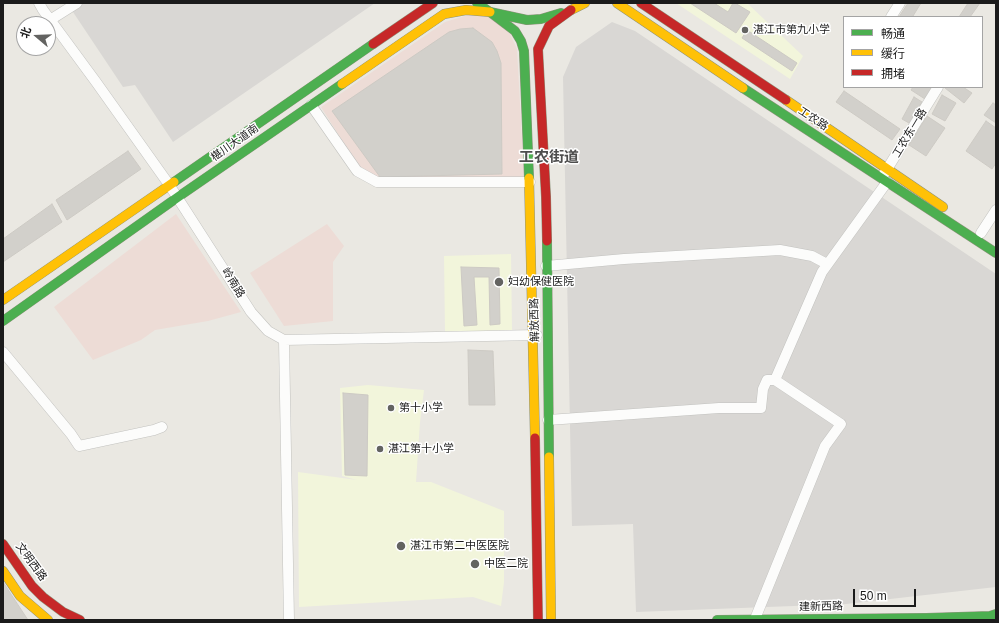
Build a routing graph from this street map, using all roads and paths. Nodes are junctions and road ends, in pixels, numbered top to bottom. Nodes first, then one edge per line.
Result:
1 (39, 3) edge
2 (77, 3) edge
3 (433, 3) edge
4 (477, 3) edge
5 (585, 3) edge
6 (618, 3) edge
7 (641, 3) edge
8 (900, 3) edge
9 (574, 6) edge
10 (490, 12) junction
11 (47, 16) edge
12 (56, 16) edge
13 (892, 16) edge
14 (56, 28) edge
15 (937, 88) edge
16 (311, 105) junction
17 (888, 170) junction
18 (884, 180) junction
19 (530, 182) junction
20 (170, 186) junction
21 (178, 198) junction
22 (996, 210) edge
23 (981, 233) junction
24 (996, 243) edge
25 (996, 253) edge
26 (827, 264) junction
27 (546, 266) junction
28 (3, 300) edge
29 (3, 321) edge
30 (547, 335) junction
31 (533, 336) junction
32 (284, 340) junction
33 (3, 352) edge
34 (775, 380) junction
35 (548, 420) junction
36 (162, 427) dead end
37 (3, 544) edge
38 (3, 571) edge
39 (996, 614) edge
40 (48, 620) edge
41 (80, 620) edge
42 (289, 620) edge
43 (538, 620) edge
44 (551, 620) edge
45 (717, 620) edge
46 (755, 620) edge

1 - 11 street, 岭南路
2 - 12 street
3 - 20 street, 椹川大道南
4 - 10 street, 解放西路
5 - 9 street
6 - 18 street, 工农路
7 - 17 street, 工农路
8 - 13 street
9 - 10 street, 椹川大道南
9 - 27 street, 解放西路
10 - 16 street, 椹川大道南
10 - 19 street, 解放西路
14 - 20 street, 岭南路
15 - 17 street, 工农东一路
16 - 19 street
16 - 21 street, 椹川大道南
17 - 18 street, 工农东一路
17 - 23 street, 工农路
18 - 25 street, 工农路
18 - 26 street, 工农东一路
19 - 31 street, 解放西路
20 - 21 street, 岭南路
20 - 28 street, 椹川大道南
21 - 29 street, 椹川大道南
21 - 32 street, 岭南路
22 - 23 street
23 - 24 street, 工农路
26 - 27 street
26 - 34 street, 工农东一路
27 - 30 street, 解放西路
30 - 31 street
30 - 35 street, 解放西路
31 - 32 street
31 - 43 street, 解放西路
32 - 42 street
33 - 36 street
34 - 35 street
34 - 46 street
35 - 44 street, 解放西路
37 - 41 street, 文明西路
38 - 40 street
39 - 46 street, 建新西路
45 - 46 street, 建新西路

